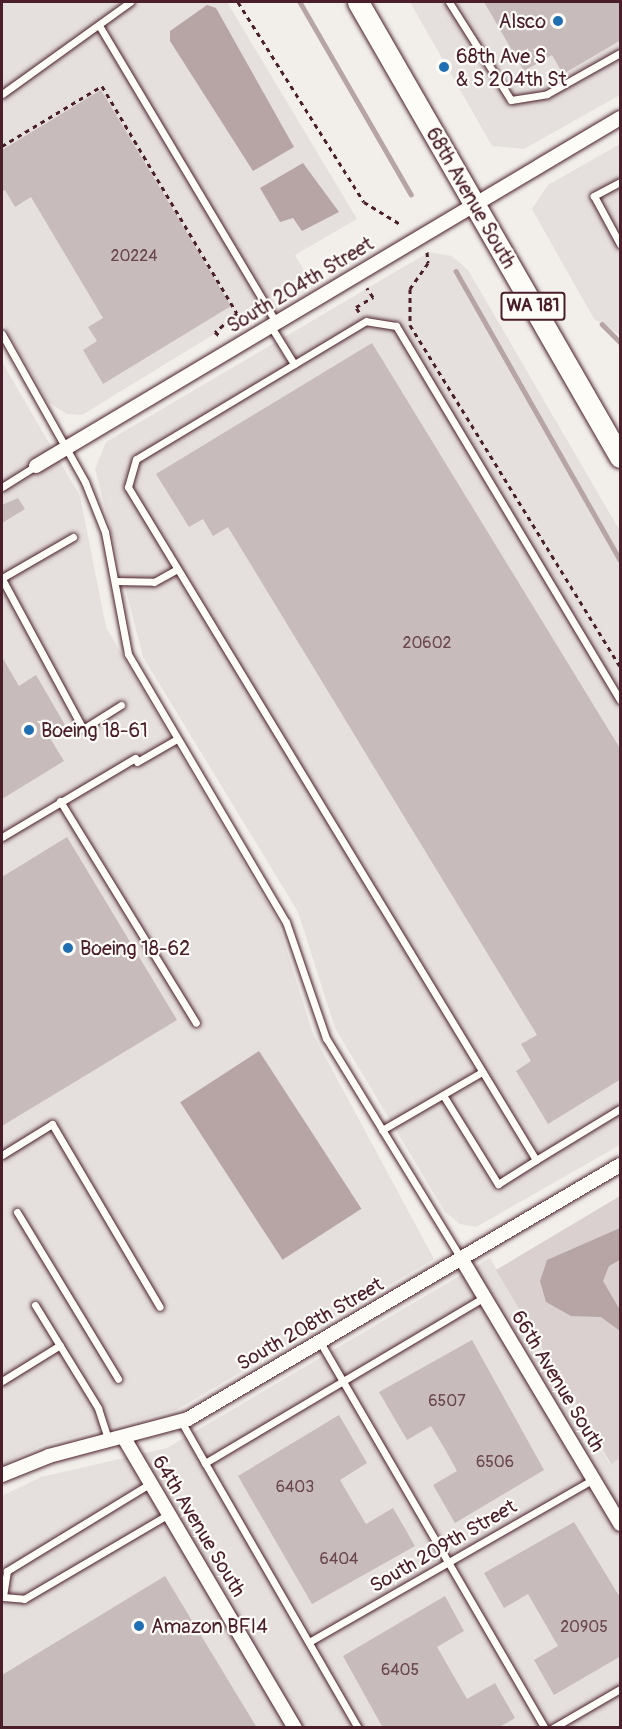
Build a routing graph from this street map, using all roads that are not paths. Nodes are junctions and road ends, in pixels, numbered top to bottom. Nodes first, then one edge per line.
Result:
1 (130, 2) edge
2 (358, 2) edge
3 (449, 2) edge
4 (100, 27) junction
5 (621, 53) edge
6 (2, 94) edge
7 (621, 118) edge
8 (621, 182) edge
9 (474, 203) junction
10 (621, 244) edge
11 (273, 324) junction
12 (2, 334) edge
13 (294, 364) junction
14 (66, 449) junction
15 (621, 457) edge
16 (36, 466) joint
17 (2, 487) edge
18 (73, 537) dead end
19 (177, 568) junction
20 (2, 578) edge
21 (115, 581) junction
22 (621, 699) edge
23 (121, 705) dead end
24 (177, 739) junction
25 (60, 801) junction
26 (2, 837) edge
27 (196, 1023) dead end
28 (482, 1072) junction
29 (443, 1095) junction
30 (621, 1109) edge
31 (382, 1130) junction
32 (2, 1155) edge
33 (536, 1160) junction
34 (621, 1166) edge
35 (17, 1212) dead end
36 (461, 1258) junction
37 (485, 1298) junction
38 (35, 1305) dead end
39 (160, 1307) dead end
40 (320, 1342) junction
41 (60, 1345) junction
42 (118, 1378) dead end
43 (342, 1380) junction
44 (2, 1381) edge
45 (181, 1421) junction
46 (124, 1438) junction
47 (109, 1441) junction
48 (205, 1463) junction
49 (2, 1475) edge
50 (594, 1479) junction
51 (151, 1483) junction
52 (168, 1514) junction
53 (621, 1524) edge
54 (448, 1562) junction
55 (2, 1598) edge
56 (309, 1642) junction
57 (621, 1689) edge
58 (295, 1728) edge
59 (358, 1728) edge
60 (545, 1728) edge
61 (553, 1728) edge

1 - 4 lane
2 - 9 main road, 68th Avenue South / WA 181
3 - 5 lane
4 - 6 lane
4 - 11 lane
7 - 9 street, South 204th Street
8 - 10 lane
9 - 11 street, South 204th Street
9 - 15 main road, 68th Avenue South / WA 181
11 - 13 lane
11 - 14 street, South 204th Street
12 - 14 lane
13 - 19 lane
13 - 22 lane
14 - 16 street, South 204th Street
14 - 21 lane
16 - 17 lane, South 204th Street
18 - 20 lane
19 - 21 lane
19 - 28 lane
20 - 23 lane
21 - 24 lane
24 - 25 lane
24 - 31 lane
25 - 26 lane
25 - 27 lane
28 - 29 lane
28 - 33 lane
29 - 31 lane
29 - 33 lane
30 - 33 lane
31 - 36 lane
32 - 39 lane
34 - 36 street, South 208th Street
35 - 42 lane
36 - 37 street, 66th Avenue South
36 - 40 street, South 208th Street
37 - 43 lane
37 - 50 street, 66th Avenue South
38 - 41 lane
40 - 43 lane
40 - 45 street, South 208th Street
41 - 44 lane
41 - 47 lane
43 - 48 lane
43 - 54 lane
45 - 46 street, South 208th Street
45 - 48 lane
46 - 47 street, South 208th Street
46 - 51 street, 64th Avenue South
47 - 49 street, South 208th Street
48 - 56 lane
50 - 53 street, 66th Avenue South
50 - 54 lane, South 209th Street
51 - 52 street, 64th Avenue South
51 - 55 lane
52 - 55 lane
52 - 58 street, 64th Avenue South
54 - 56 lane, South 209th Street
54 - 60 lane
56 - 59 lane
57 - 61 lane

